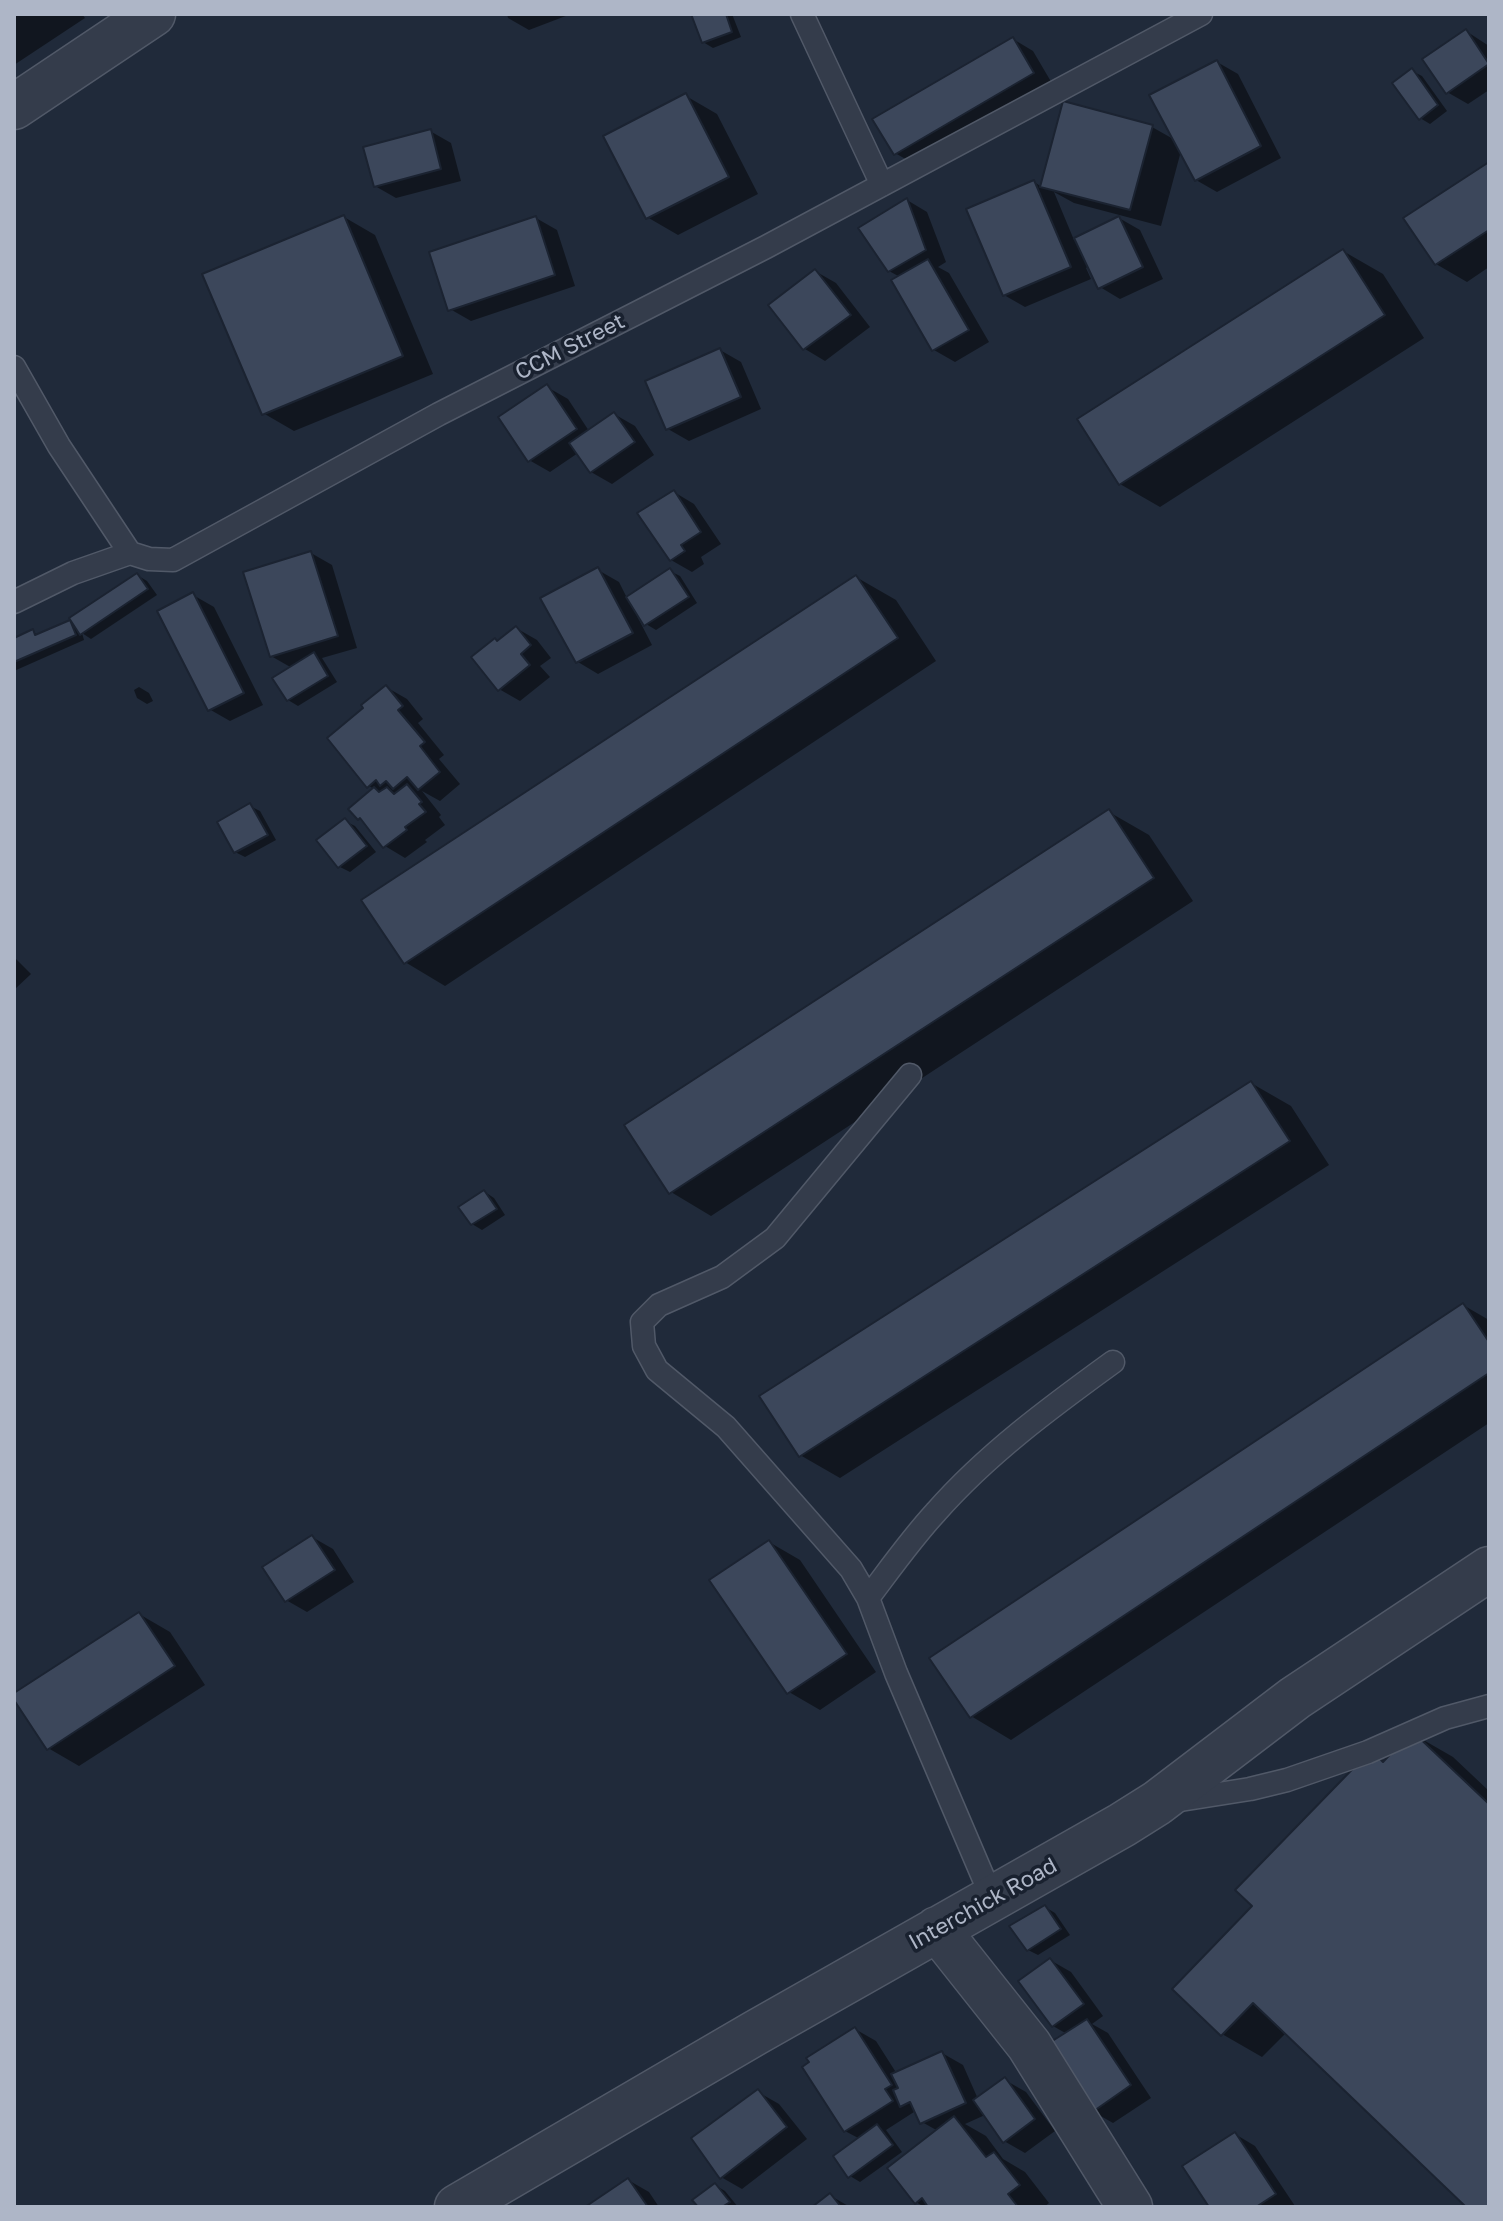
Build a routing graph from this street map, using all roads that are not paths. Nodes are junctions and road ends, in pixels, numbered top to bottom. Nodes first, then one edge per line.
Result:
1 (153, 14) edge
2 (802, 14) edge
3 (1201, 14) edge
4 (14, 107) edge
5 (882, 185) junction
6 (14, 367) edge
7 (130, 553) junction
8 (14, 602) edge
9 (910, 1075) dead end
10 (1113, 1362) dead end
11 (1489, 1569) edge
12 (868, 1598) junction
13 (1489, 1706) edge
14 (1157, 1803) junction
15 (992, 1898) junction
16 (937, 1929) junction
17 (484, 2200) edge
18 (1117, 2202) edge

1 - 4 street
2 - 5 lane
3 - 5 lane, CCM Street
5 - 7 lane, CCM Street
6 - 7 lane
7 - 8 lane
9 - 12 lane
10 - 12 lane
11 - 14 street, Interchick Road
12 - 15 lane
13 - 14 lane
14 - 15 street, Interchick Road
15 - 16 street, Interchick Road
16 - 17 street, Interchick Road
16 - 18 street

